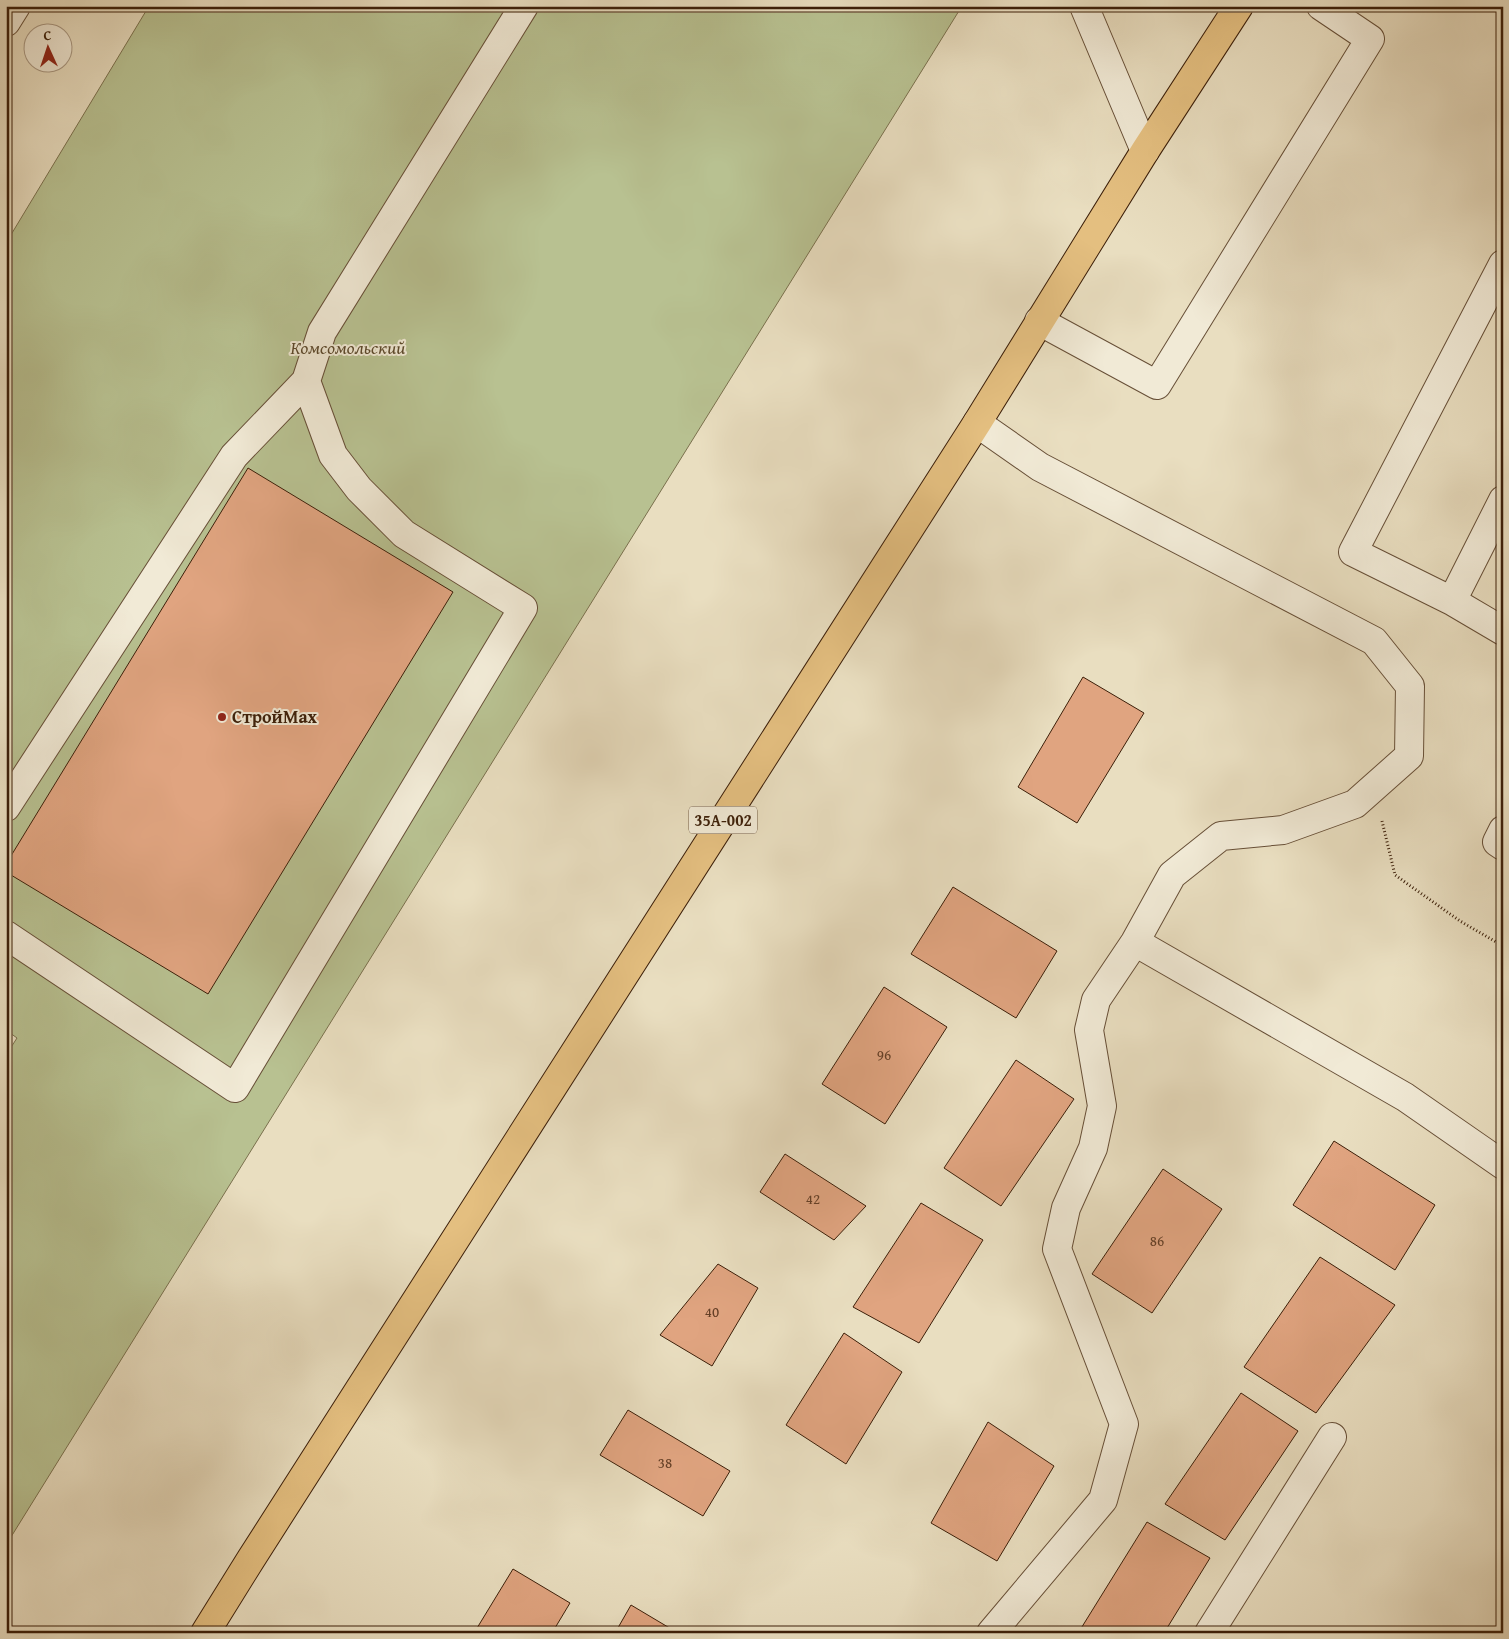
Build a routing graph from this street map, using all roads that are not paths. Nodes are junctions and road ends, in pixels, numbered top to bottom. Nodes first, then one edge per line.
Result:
1 (16, 6) edge
2 (524, 6) edge
3 (1084, 6) edge
4 (1239, 6) edge
5 (1321, 6) edge
6 (6, 22) edge
7 (1145, 151) junction
8 (1503, 264) edge
9 (1039, 321) junction
10 (306, 382) junction
11 (977, 423) junction
12 (1503, 500) edge
13 (1452, 601) junction
14 (1503, 631) edge
15 (6, 807) edge
16 (1503, 830) edge
17 (1503, 846) edge
18 (6, 935) edge
19 (1135, 942) junction
20 (1503, 1164) edge
21 (1332, 1437) dead end
22 (206, 1633) edge
23 (991, 1633) edge
24 (1209, 1633) edge

1 - 6 street
2 - 10 street
3 - 7 street
4 - 7 highway, 35А-002
5 - 9 street
7 - 9 highway, 35А-002
8 - 13 street
9 - 11 highway, 35А-002
10 - 15 street
10 - 18 street
11 - 19 street
11 - 22 highway, 35А-002
12 - 13 street
13 - 14 street
16 - 17 street
19 - 20 street
19 - 23 street
21 - 24 street

